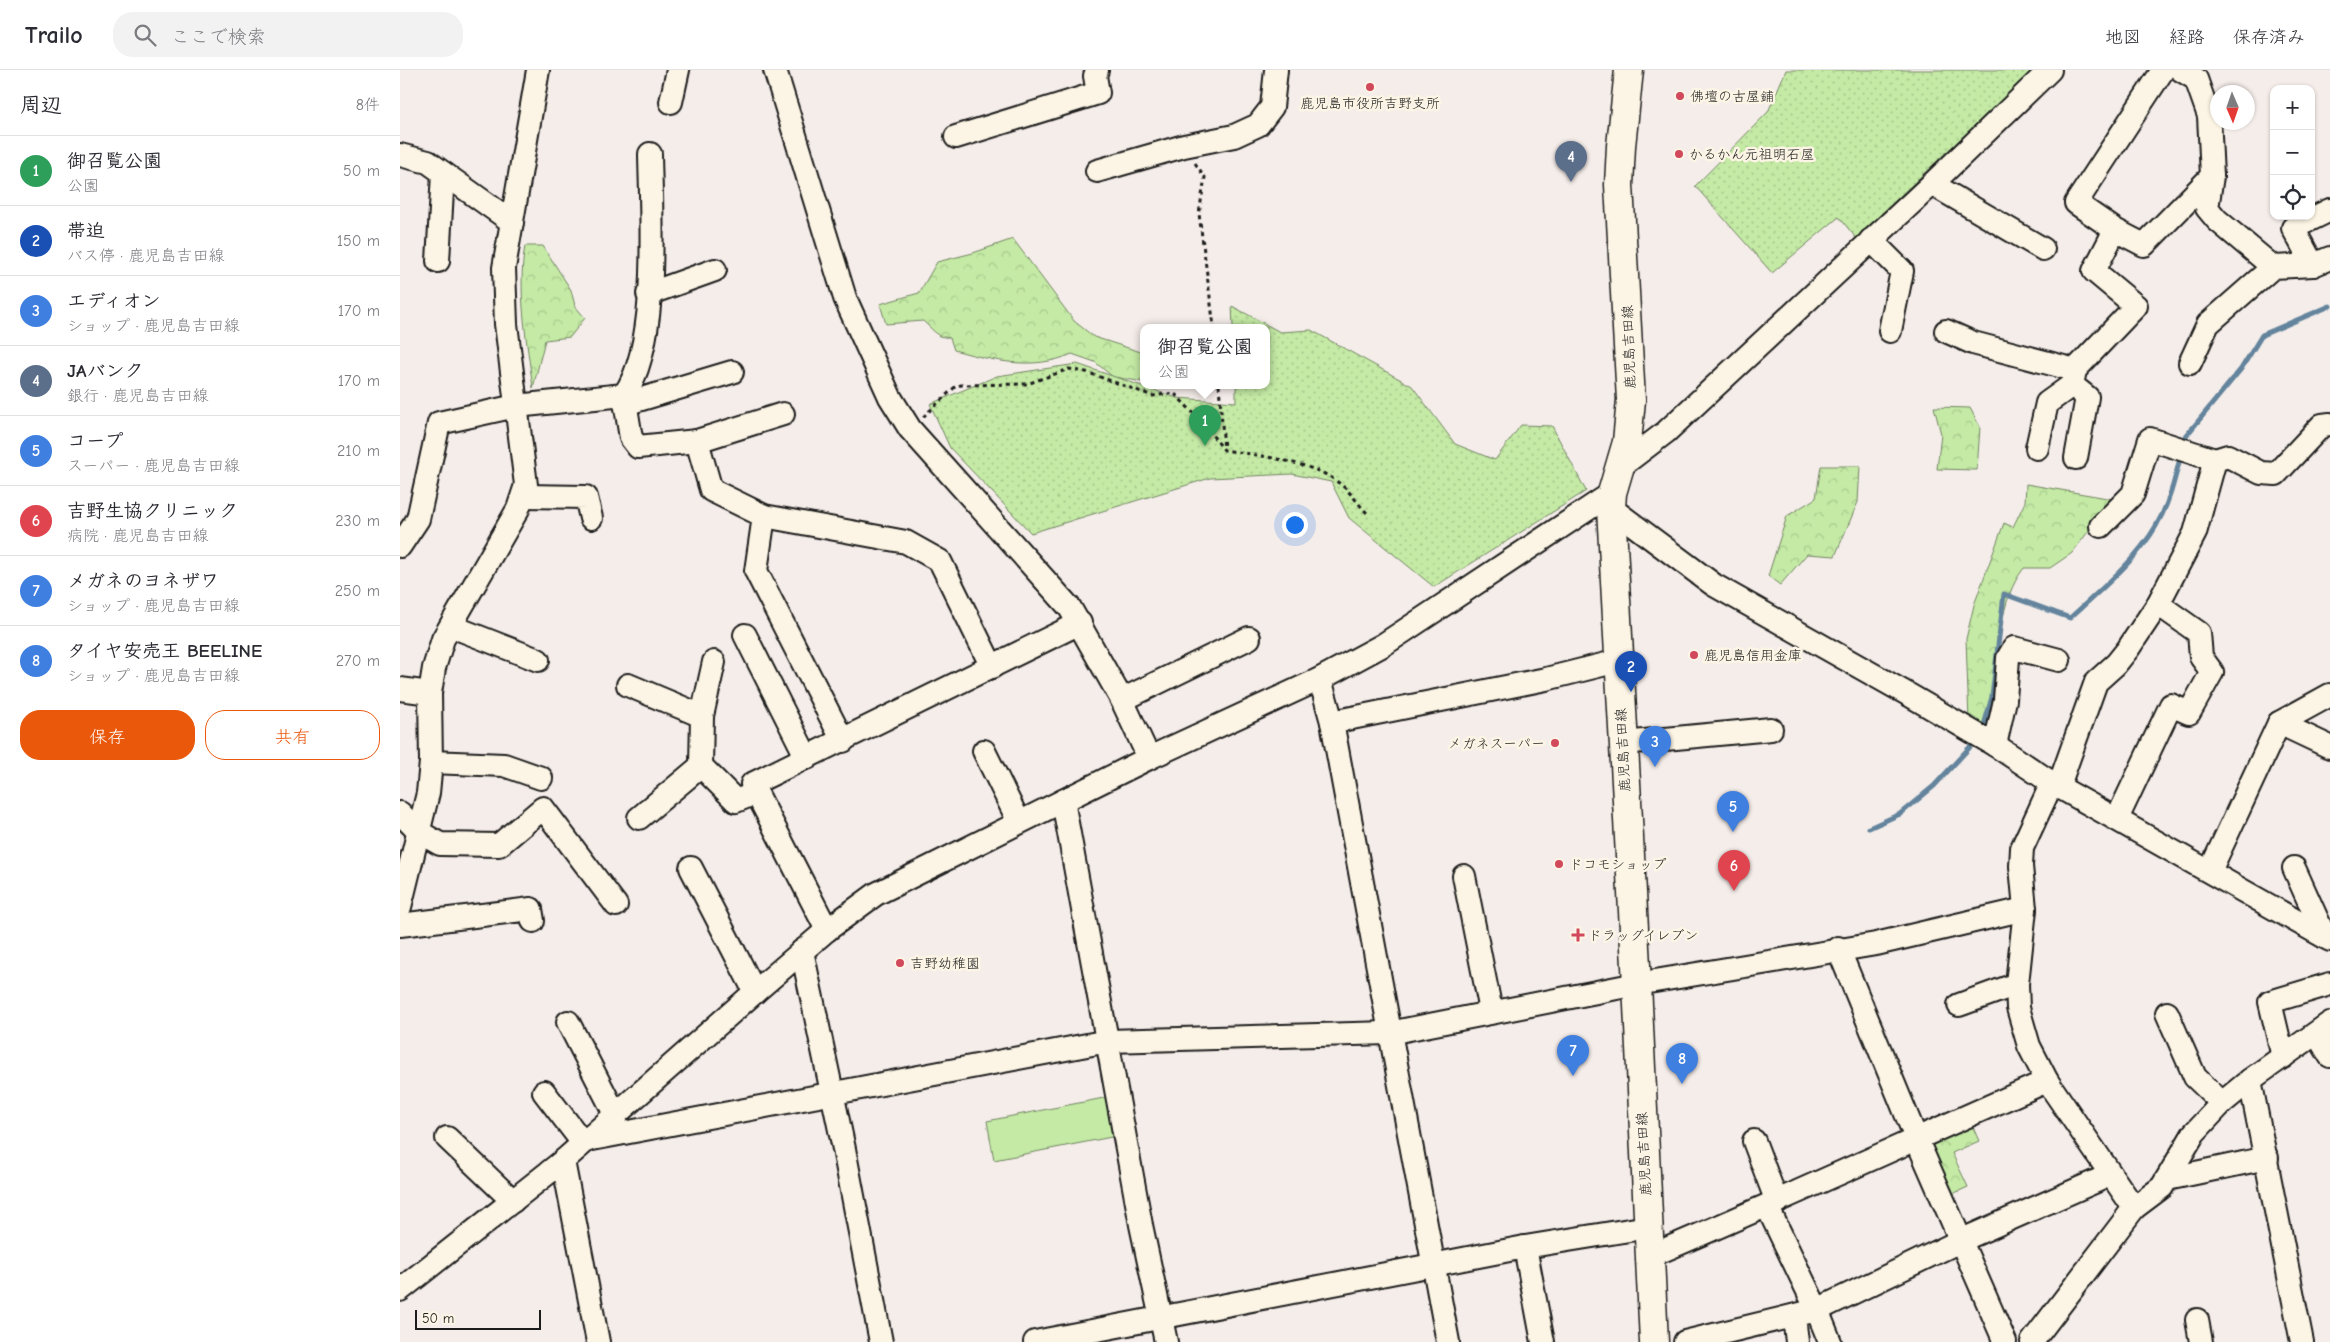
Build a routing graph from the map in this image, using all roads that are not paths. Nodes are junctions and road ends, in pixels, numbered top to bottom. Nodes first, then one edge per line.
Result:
1 (538, 70) edge
2 (678, 70) edge
3 (775, 70) edge
4 (1097, 70) edge
5 (1276, 70) edge
6 (1629, 70) edge
7 (2050, 70) edge
8 (2163, 70) edge
9 (2180, 70) edge
10 (671, 102) dead end
11 (956, 137) dead end
12 (650, 154) dead end
13 (400, 155) edge
14 (1097, 171) dead end
15 (443, 173) junction
16 (2212, 176) junction
17 (1932, 184) junction
18 (2330, 210) edge
19 (512, 222) junction
20 (2115, 230) junction
21 (1871, 240) junction
22 (2043, 249) dead end
23 (438, 261) dead end
24 (2321, 262) edge
25 (2273, 267) junction
26 (715, 270) dead end
27 (648, 294) junction
28 (1890, 331) dead end
29 (1946, 331) dead end
30 (2190, 363) dead end
31 (732, 372) dead end
32 (2073, 378) junction
33 (625, 399) junction
34 (516, 406) junction
35 (783, 414) dead end
36 (2330, 424) edge
37 (698, 441) junction
38 (2037, 448) dead end
39 (2196, 455) junction
40 (2076, 458) dead end
41 (1620, 467) junction
42 (524, 496) junction
43 (1612, 501) junction
44 (764, 516) junction
45 (591, 518) dead end
46 (2101, 526) dead end
47 (400, 546) edge
48 (2158, 604) junction
49 (1080, 623) junction
50 (451, 626) junction
51 (745, 636) dead end
52 (1248, 638) dead end
53 (538, 660) dead end
54 (2059, 660) dead end
55 (1618, 661) junction
56 (714, 662) dead end
57 (992, 667) junction
58 (1320, 679) junction
59 (628, 685) dead end
60 (400, 689) edge
61 (430, 693) junction
62 (2330, 695) edge
63 (1122, 700) junction
64 (702, 716) junction
65 (1332, 722) junction
66 (2280, 723) junction
67 (1771, 729) dead end
68 (843, 741) junction
69 (1623, 743) junction
70 (1995, 745) junction
71 (2330, 748) edge
72 (984, 752) dead end
73 (808, 758) junction
74 (1149, 758) junction
75 (431, 762) junction
76 (702, 766) junction
77 (541, 778) dead end
78 (2052, 783) junction
79 (756, 793) junction
80 (1063, 801) junction
81 (400, 812) edge
82 (639, 818) dead end
83 (2117, 819) junction
84 (1019, 822) junction
85 (419, 832) junction
86 (691, 868) dead end
87 (2294, 868) dead end
88 (2210, 871) junction
89 (1464, 876) dead end
90 (616, 905) dead end
91 (400, 907) edge
92 (2025, 909) junction
93 (533, 921) dead end
94 (400, 925) edge
95 (827, 930) junction
96 (2327, 938) edge
97 (1838, 948) junction
98 (802, 951) junction
99 (1637, 984) junction
100 (2016, 984) junction
101 (2330, 984) edge
102 (755, 992) junction
103 (1959, 1006) dead end
104 (1492, 1011) junction
105 (2167, 1013) dead end
106 (568, 1022) dead end
107 (2324, 1028) edge
108 (1390, 1033) junction
109 (1108, 1041) junction
110 (2330, 1056) edge
111 (2284, 1057) junction
112 (2250, 1080) junction
113 (2047, 1081) junction
114 (544, 1092) dead end
115 (833, 1094) junction
116 (2222, 1104) junction
117 (616, 1116) junction
118 (447, 1138) dead end
119 (1916, 1138) junction
120 (1754, 1140) dead end
121 (585, 1142) junction
122 (2267, 1158) junction
123 (563, 1162) junction
124 (2110, 1176) junction
125 (2167, 1179) junction
126 (513, 1201) junction
127 (1772, 1204) junction
128 (2134, 1208) junction
129 (1648, 1227) junction
130 (1962, 1240) junction
131 (1525, 1247) junction
132 (1650, 1256) junction
133 (1434, 1266) junction
134 (400, 1290) edge
135 (1817, 1310) junction
136 (1794, 1316) junction
137 (1161, 1319) junction
138 (598, 1342) edge
139 (881, 1342) edge
140 (1035, 1342) edge
141 (1166, 1342) edge
142 (1448, 1342) edge
143 (1543, 1342) edge
144 (1654, 1342) edge
145 (1685, 1342) edge
146 (1797, 1342) edge
147 (1830, 1342) edge
148 (2005, 1342) edge
149 (2032, 1342) edge
150 (2302, 1342) edge

1 - 19 street
2 - 10 street
3 - 49 street
4 - 11 street
5 - 14 street
6 - 41 main road, 鹿児島吉田線
7 - 17 street
8 - 20 street
9 - 16 street
12 - 27 street
13 - 15 street
15 - 19 street
15 - 23 street
16 - 20 street
16 - 25 street
17 - 21 street
17 - 22 street
18 - 24 street
19 - 34 street
20 - 32 street
21 - 28 street
21 - 41 street
24 - 25 street
25 - 30 street
26 - 27 street
27 - 33 street
29 - 32 street
31 - 33 street
32 - 38 street
32 - 40 street
33 - 34 street
33 - 37 street
34 - 42 street
34 - 47 street
35 - 37 street
36 - 39 street
37 - 44 street
39 - 46 street
39 - 48 street
41 - 43 main road, 鹿児島吉田線
42 - 45 street
42 - 50 street
43 - 55 main road, 鹿児島吉田線
43 - 58 street
43 - 70 street
44 - 57 street
44 - 68 street
48 - 78 street
48 - 83 street
49 - 57 street
49 - 63 street
50 - 53 street
50 - 61 street
51 - 73 street
52 - 63 street
54 - 70 street
55 - 65 street
55 - 69 main road, 鹿児島吉田線
56 - 64 street
57 - 68 street
58 - 65 street
58 - 74 street
59 - 64 street
60 - 61 street
61 - 75 street
62 - 66 street
63 - 74 street
64 - 76 street
65 - 108 street
66 - 71 street
66 - 88 street
67 - 69 street
68 - 73 street
69 - 99 main road, 鹿児島吉田線
70 - 78 street
72 - 84 street
73 - 79 street
74 - 80 street
75 - 77 street
75 - 85 street
76 - 79 street
76 - 82 street
78 - 83 street
78 - 92 street
79 - 95 street
80 - 84 street
80 - 109 street
81 - 85 street
83 - 88 street
84 - 95 street
85 - 90 street
85 - 91 street
86 - 102 street
87 - 96 street
88 - 96 street
89 - 104 street
92 - 97 street
92 - 100 street
93 - 94 street
95 - 98 street
97 - 99 street
97 - 119 street
98 - 102 street
98 - 115 street
99 - 104 street
99 - 129 main road, 鹿児島吉田線
100 - 103 street
100 - 113 street
101 - 111 street
102 - 117 street
104 - 108 street
105 - 116 street
106 - 117 street
107 - 110 street
107 - 111 street
108 - 109 street
108 - 133 street
109 - 115 street
109 - 137 street
111 - 112 street
112 - 116 street
112 - 122 street
113 - 119 street
113 - 124 street
114 - 121 street
115 - 121 street
115 - 139 street
116 - 125 street
117 - 121 street
118 - 126 street
119 - 127 street
119 - 130 street
120 - 127 street
121 - 123 street
122 - 125 street
122 - 150 street
123 - 126 street
123 - 138 street
124 - 128 street
124 - 130 street
125 - 128 street
126 - 134 street
127 - 132 street
127 - 135 street
128 - 149 street
129 - 131 street
129 - 132 main road, 鹿児島吉田線
130 - 135 street
130 - 148 street
131 - 133 street
131 - 143 street
132 - 144 main road, 鹿児島吉田線
133 - 137 street
133 - 142 street
135 - 136 street
135 - 147 street
136 - 145 street
136 - 146 street
137 - 140 street
137 - 141 street

